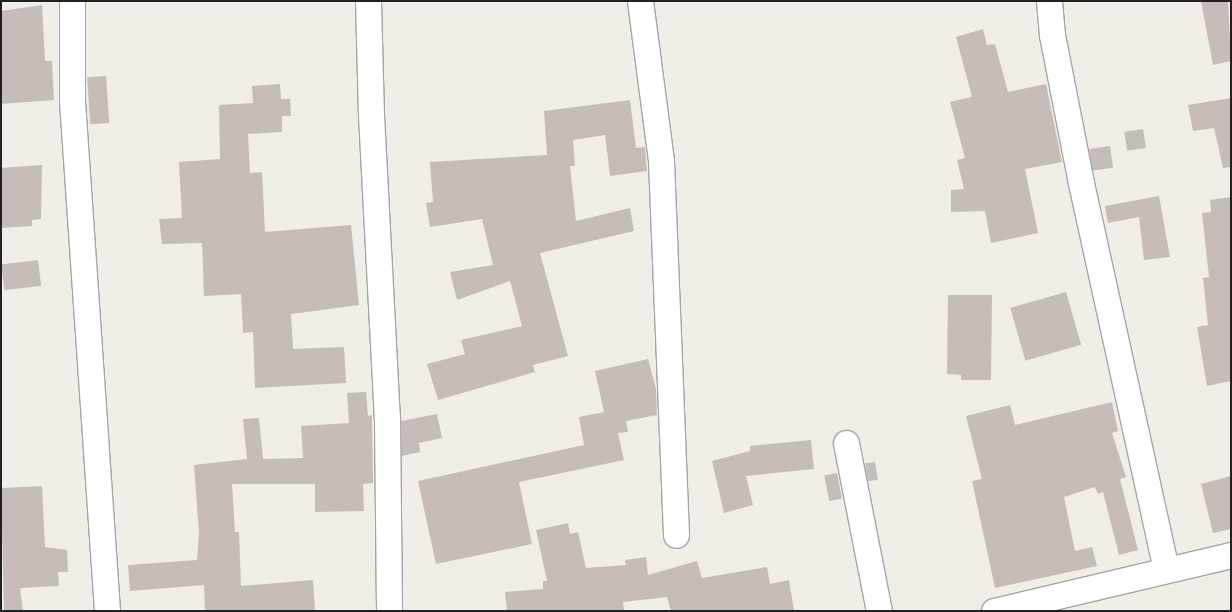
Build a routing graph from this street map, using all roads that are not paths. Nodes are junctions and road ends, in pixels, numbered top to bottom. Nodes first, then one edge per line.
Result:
1 (72, 1) edge
2 (368, 1) edge
3 (640, 1) edge
4 (1049, 1) edge
5 (846, 443) dead end
6 (676, 535) dead end
7 (1231, 555) edge
8 (1166, 570) junction
9 (107, 611) edge
10 (389, 611) edge
11 (879, 611) edge
12 (994, 611) edge

1 - 9 street
2 - 10 street
3 - 6 street
4 - 8 street
5 - 11 street
7 - 8 street
8 - 12 street

